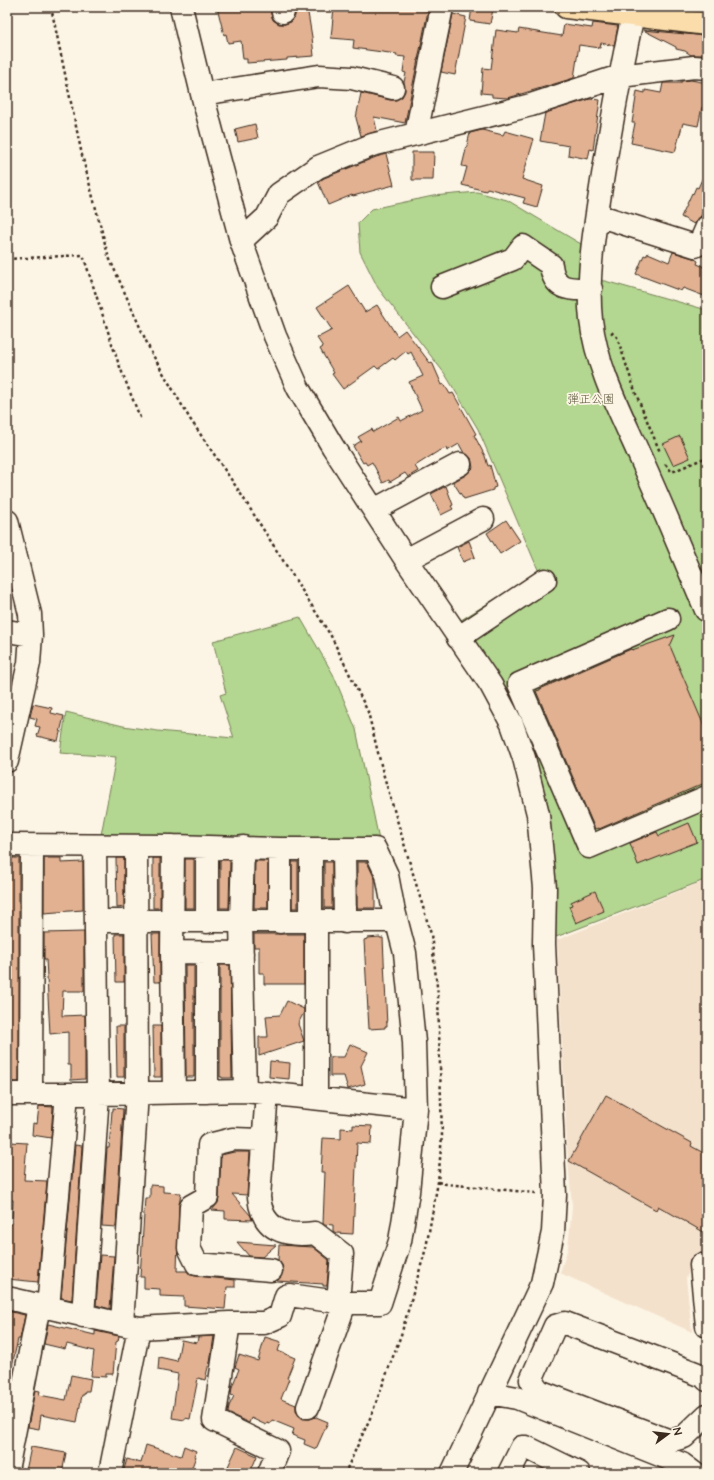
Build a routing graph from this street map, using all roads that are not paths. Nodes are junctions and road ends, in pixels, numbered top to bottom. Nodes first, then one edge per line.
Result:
1 (181, 7) edge
2 (442, 7) edge
3 (566, 7) edge
4 (633, 15) junction
5 (707, 24) edge
6 (707, 68) edge
7 (620, 76) junction
8 (393, 88) dead end
9 (202, 94) junction
10 (416, 134) junction
11 (597, 215) junction
12 (707, 227) edge
13 (241, 241) junction
14 (591, 285) junction
15 (442, 287) dead end
16 (460, 464) dead end
17 (374, 510) junction
18 (483, 519) dead end
19 (7, 521) edge
20 (406, 560) junction
21 (545, 580) dead end
22 (706, 610) edge
23 (668, 619) dead end
24 (7, 631) edge
25 (31, 635) junction
26 (458, 638) junction
27 (7, 761) edge
28 (707, 797) edge
29 (7, 845) edge
30 (32, 846) junction
31 (95, 846) junction
32 (136, 846) junction
33 (173, 846) junction
34 (207, 847) junction
35 (243, 847) junction
36 (280, 849) junction
37 (311, 849) junction
38 (344, 849) junction
39 (136, 920) junction
40 (96, 921) junction
41 (173, 922) junction
42 (207, 922) junction
43 (241, 922) junction
44 (280, 922) junction
45 (314, 922) junction
46 (345, 922) junction
47 (396, 922) junction
48 (172, 952) junction
49 (207, 953) junction
50 (242, 953) junction
51 (245, 1091) junction
52 (174, 1092) junction
53 (207, 1092) junction
54 (137, 1093) junction
55 (267, 1093) junction
56 (7, 1094) edge
57 (31, 1094) junction
58 (67, 1094) junction
59 (98, 1094) junction
60 (316, 1098) junction
61 (416, 1109) junction
62 (263, 1140) junction
63 (701, 1265) dead end
64 (271, 1270) dead end
65 (7, 1298) edge
66 (341, 1302) junction
67 (44, 1307) junction
68 (83, 1316) junction
69 (229, 1323) junction
70 (130, 1326) junction
71 (707, 1326) edge
72 (707, 1380) edge
73 (489, 1393) junction
74 (308, 1408) dead end
75 (707, 1415) edge
76 (7, 1470) edge
77 (110, 1473) edge
78 (269, 1473) edge
79 (452, 1473) edge
80 (510, 1473) edge
81 (580, 1473) edge
82 (694, 1473) edge

1 - 9 street
2 - 10 street
3 - 4 main road
4 - 5 main road
4 - 7 street
6 - 7 street
7 - 10 street
7 - 11 street
8 - 9 street
9 - 13 street
10 - 13 street
11 - 12 street
11 - 14 street
13 - 17 street
14 - 15 street
14 - 22 street
16 - 17 street
17 - 20 street
18 - 20 street
19 - 25 street
20 - 26 street
21 - 26 street
23 - 28 street
24 - 25 street
25 - 27 street
26 - 73 street
29 - 30 street
30 - 31 street
30 - 57 street
31 - 32 street
31 - 40 street
32 - 33 street
32 - 39 street
33 - 34 street
33 - 41 street
34 - 35 street
34 - 42 street
35 - 36 street
35 - 43 street
36 - 37 street
36 - 44 street
37 - 38 street
37 - 45 street
38 - 46 street
38 - 47 street
39 - 40 street
39 - 41 street
39 - 54 street
40 - 59 street
41 - 42 street
41 - 48 street
42 - 43 street
43 - 44 street
43 - 50 street
44 - 45 street
45 - 46 street
45 - 60 street
46 - 47 street
47 - 61 street
48 - 49 street
48 - 52 street
49 - 50 street
49 - 53 street
50 - 51 street
51 - 53 street
51 - 55 street
52 - 53 street
52 - 54 street
54 - 59 street
54 - 70 street
55 - 60 street
55 - 62 street
56 - 57 street
57 - 58 street
58 - 59 street
58 - 67 street
59 - 68 street
60 - 61 street
61 - 66 street
62 - 64 street
62 - 66 street
63 - 71 street
65 - 67 street
66 - 69 street
66 - 74 street
67 - 68 street
67 - 76 street
68 - 70 street
69 - 70 street
69 - 78 street
70 - 77 street
72 - 75 street
73 - 79 street
73 - 82 street
80 - 81 street

